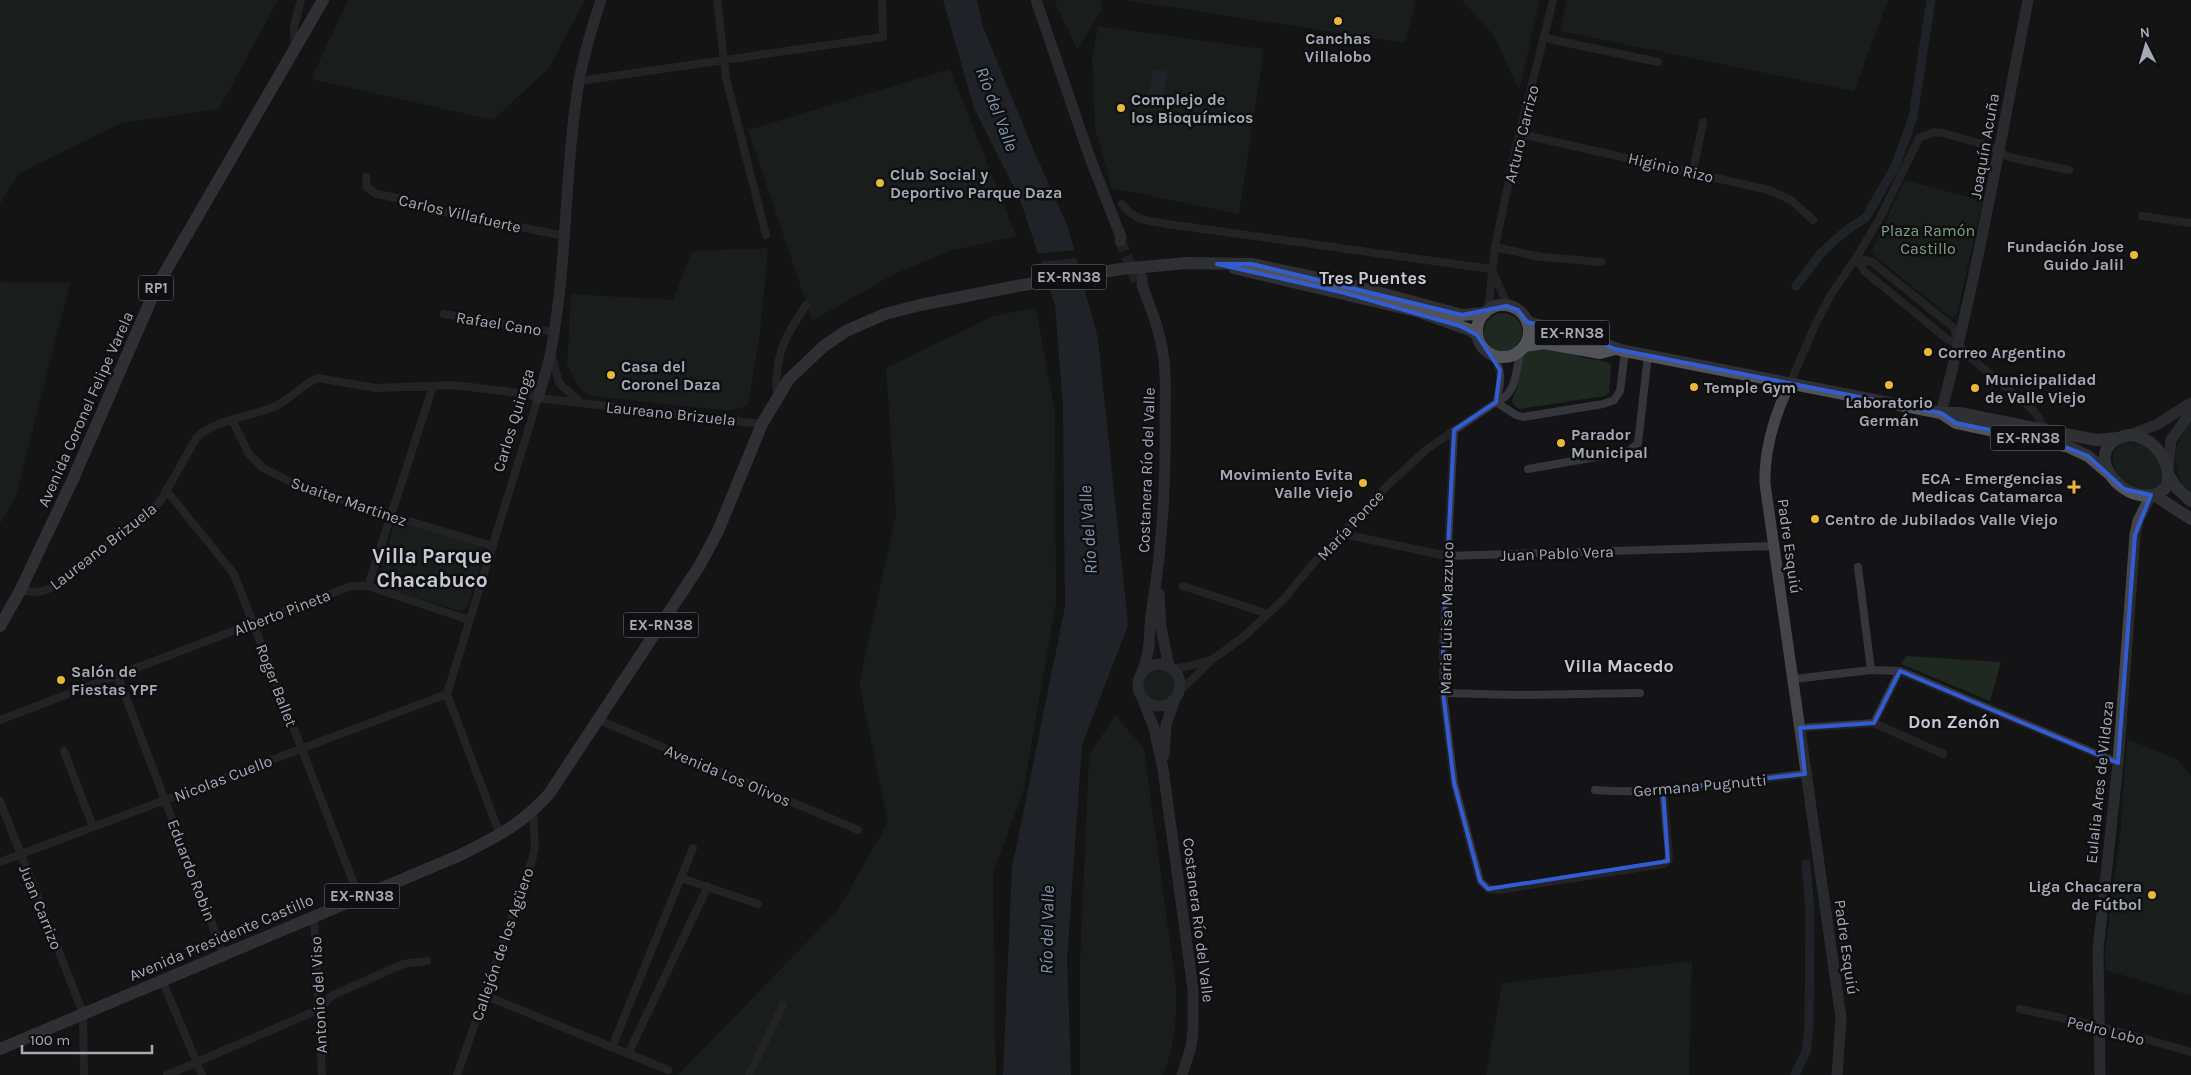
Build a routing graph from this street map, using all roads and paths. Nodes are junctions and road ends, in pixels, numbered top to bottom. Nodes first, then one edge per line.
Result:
1 (301, 0) edge
2 (323, 0) edge
3 (601, 0) edge
4 (717, 0) edge
5 (882, 0) edge
6 (1036, 0) edge
7 (1553, 0) edge
8 (2028, 0) edge
9 (1545, 38) junction
10 (295, 52) junction
11 (723, 60) junction
12 (1658, 62) dead end
13 (579, 81) junction
14 (1703, 122) dead end
15 (1520, 134) junction
16 (1998, 151) junction
17 (2069, 170) dead end
18 (1693, 172) junction
19 (366, 177) dead end
20 (1122, 204) dead end
21 (2142, 216) dead end
22 (1813, 220) dead end
23 (2191, 223) edge
24 (766, 235) dead end
25 (565, 236) junction
26 (1122, 239) tunnel mouth
27 (1495, 247) junction
28 (1856, 258) junction
29 (1601, 262) dead end
30 (1217, 264) junction
31 (1492, 268) junction
32 (1140, 281) tunnel mouth
33 (806, 305) dead end
34 (1508, 306) junction
35 (1486, 312) junction
36 (444, 314) dead end
37 (1527, 322) junction
38 (554, 332) junction
39 (1477, 335) junction
40 (1959, 345) junction
41 (1522, 348) junction
42 (1620, 350) junction
43 (551, 351) junction
44 (1494, 355) junction
45 (1648, 355) junction
46 (1790, 383) junction
47 (432, 386) junction
48 (777, 397) junction
49 (538, 398) junction
50 (1496, 402) junction
51 (581, 403) junction
52 (2191, 403) edge
53 (2191, 412) edge
54 (1941, 413) junction
55 (232, 420) junction
56 (762, 424) junction
57 (1454, 430) junction
58 (2046, 431) junction
59 (2124, 437) junction
60 (1528, 469) dead end
61 (2168, 472) junction
62 (2108, 474) junction
63 (166, 490) junction
64 (2152, 495) junction
65 (2191, 501) edge
66 (392, 516) junction
67 (2191, 519) edge
68 (1343, 534) junction
69 (493, 546) junction
70 (1773, 546) junction
71 (1447, 556) junction
72 (1858, 567) dead end
73 (1158, 570) junction
74 (368, 586) junction
75 (1183, 586) dead end
76 (20, 591) junction
77 (1268, 614) junction
78 (469, 620) junction
79 (253, 623) junction
80 (0, 626) edge
81 (1213, 659) junction
82 (1170, 668) junction
83 (1871, 670) junction
84 (1900, 671) junction
85 (1142, 672) junction
86 (117, 674) junction
87 (1794, 679) junction
88 (1443, 692) junction
89 (1640, 693) dead end
90 (447, 694) junction
91 (1177, 695) junction
92 (1143, 700) junction
93 (0, 720) edge
94 (599, 720) junction
95 (1874, 723) junction
96 (1800, 728) junction
97 (301, 748) junction
98 (64, 751) dead end
99 (1942, 754) dead end
100 (2118, 763) junction
101 (1163, 769) junction
102 (1805, 774) junction
103 (1595, 790) dead end
104 (1663, 790) junction
105 (165, 800) junction
106 (0, 801) edge
107 (533, 812) junction
108 (92, 827) junction
109 (858, 830) dead end
110 (500, 835) junction
111 (693, 848) dead end
112 (20, 855) junction
113 (0, 862) edge
114 (681, 878) junction
115 (708, 886) junction
116 (359, 897) junction
117 (758, 904) dead end
118 (314, 915) junction
119 (223, 953) junction
120 (426, 961) dead end
121 (162, 980) junction
122 (484, 995) junction
123 (783, 1005) dead end
124 (320, 1009) junction
125 (2020, 1009) dead end
126 (83, 1013) junction
127 (2099, 1026) junction
128 (612, 1047) junction
129 (0, 1049) edge
130 (2191, 1052) edge
131 (628, 1054) junction
132 (197, 1062) junction
133 (668, 1070) dead end
134 (84, 1075) edge
135 (167, 1075) edge
136 (202, 1075) edge
137 (322, 1075) edge
138 (457, 1075) edge
139 (749, 1075) edge
140 (1182, 1075) edge
141 (1837, 1075) edge
142 (2100, 1075) edge

1 - 10 street
2 - 10 main road, Avenida Coronel Felipe Varela / RP1
3 - 13 street, Carlos Quiroga
4 - 11 street
5 - 11 street
6 - 26 street
7 - 9 street, Arturo Carrizo
8 - 16 street, Joaquín Acuña
9 - 12 street
9 - 15 street, Arturo Carrizo
10 - 76 main road, Avenida Coronel Felipe Varela / RP1
11 - 13 street
11 - 24 street
13 - 25 street, Carlos Quiroga
14 - 18 street
15 - 18 street, Higinio Rizo
15 - 27 street, Arturo Carrizo
16 - 17 street
16 - 28 street, Padre Esquiú
16 - 40 street, Joaquín Acuña
18 - 22 street, Higinio Rizo
19 - 25 street, Carlos Villafuerte
20 - 31 street
21 - 23 street
25 - 38 street, Carlos Quiroga
27 - 29 street
27 - 31 street, Arturo Carrizo
28 - 40 street
28 - 40 street
28 - 46 street, Padre Esquiú
30 - 35 main road, Avenida Presidente Castillo / EX-RN38
30 - 39 main road, Avenida Presidente Castillo / EX-RN38
30 - 48 main road, Avenida Presidente Castillo / EX-RN38
31 - 34 street
31 - 35 street, Arturo Carrizo
32 - 73 street, Costanera Río del Valle
33 - 48 street
34 - 35 main road, EX-RN38
34 - 37 main road, EX-RN38
35 - 39 main road
36 - 38 street, Rafael Cano
37 - 41 main road, EX-RN38
37 - 42 main road, EX-RN38
38 - 43 street, Carlos Quiroga
39 - 44 main road, EX-RN38
40 - 54 street, Joaquín Acuña
40 - 58 street
41 - 42 main road, EX-RN38
41 - 44 main road, EX-RN38
41 - 50 street, María Ponce
42 - 45 main road, EX-RN38
42 - 50 street
43 - 49 street, Carlos Quiroga
43 - 51 street
44 - 50 street
45 - 46 main road, EX-RN38
45 - 60 street
46 - 54 main road, EX-RN38
46 - 70 street, Padre Esquiú
47 - 49 street, Laureano Brizuela
47 - 55 street, Laureano Brizuela
47 - 66 street
48 - 56 main road, Avenida Presidente Castillo / EX-RN38
49 - 51 street, Laureano Brizuela
49 - 69 street, Carlos Quiroga
50 - 57 street, María Ponce
51 - 56 street, Laureano Brizuela
52 - 59 street
53 - 61 street
54 - 58 main road, EX-RN38
54 - 62 main road, EX-RN38
55 - 63 street, Laureano Brizuela
55 - 66 street, Suaiter Martinez
56 - 94 main road, Avenida Presidente Castillo / EX-RN38
57 - 68 street, María Ponce
57 - 71 street, Maria Luisa Mazzuco
58 - 59 main road, EX-RN38
59 - 61 main road
59 - 62 main road
61 - 64 main road
61 - 65 main road
62 - 64 main road
63 - 76 street, Laureano Brizuela
63 - 79 street, Roger Ballet
64 - 67 main road
64 - 100 street, Eulalia Ares de Vildoza
66 - 69 street, Suaiter Martinez
66 - 74 street
68 - 71 street, Juan Pablo Vera
68 - 77 street, María Ponce
69 - 78 street, Carlos Quiroga
70 - 71 street, Juan Pablo Vera
70 - 87 street, Padre Esquiú
71 - 88 street, Maria Luisa Mazzuco
72 - 83 street
73 - 82 street, Costanera Río del Valle
73 - 85 street, Costanera Río del Valle
74 - 78 street
74 - 79 street, Alberto Pineta
75 - 77 street
76 - 80 main road, Avenida Coronel Felipe Varela / RP1
77 - 81 street, María Ponce
78 - 90 street, Carlos Quiroga
79 - 86 street, Alberto Pineta
79 - 97 street, Roger Ballet
81 - 82 street, María Ponce
81 - 91 street, María Ponce
82 - 85 street
82 - 91 street
83 - 84 street
83 - 87 street
84 - 95 street
84 - 100 street
85 - 92 street
86 - 93 street, Alberto Pineta
86 - 105 street, Eduardo Robin
87 - 96 street, Padre Esquiú
88 - 89 street
88 - 104 street, Maria Luisa Mazzuco
90 - 97 street, Nicolas Cuello
90 - 110 street
91 - 92 street
91 - 101 street, Costanera Río del Valle
92 - 101 street, Costanera Río del Valle
94 - 107 main road, Avenida Presidente Castillo / EX-RN38
94 - 109 street, Avenida Los Olivos
95 - 96 street
95 - 99 street
96 - 102 street, Padre Esquiú
97 - 105 street, Nicolas Cuello
97 - 116 street, Roger Ballet
98 - 108 street
100 - 127 street, Eulalia Ares de Vildoza
101 - 140 street, Costanera Río del Valle
102 - 104 street, Germana Pugnutti
102 - 141 street, Padre Esquiú
103 - 104 street, Germana Pugnutti
105 - 108 street, Nicolas Cuello
105 - 119 street, Eduardo Robin
106 - 112 street, Juan Carrizo
107 - 110 main road, Avenida Presidente Castillo / EX-RN38
107 - 122 street, Callejón de los Agüero
108 - 112 street, Nicolas Cuello
110 - 116 main road, Avenida Presidente Castillo / EX-RN38
111 - 114 street
112 - 113 street, Nicolas Cuello
112 - 126 street, Juan Carrizo
114 - 115 street
114 - 128 street
115 - 117 street
115 - 131 street
116 - 118 main road, Avenida Presidente Castillo / EX-RN38
118 - 119 main road, Avenida Presidente Castillo / EX-RN38
118 - 124 street, Antonio del Viso
119 - 121 main road, Avenida Presidente Castillo / EX-RN38
120 - 124 street
121 - 126 main road, Avenida Presidente Castillo / EX-RN38
121 - 132 street
122 - 128 street
122 - 138 street, Callejón de los Agüero
123 - 139 street
124 - 132 street
124 - 137 street, Antonio del Viso
125 - 127 street, Pedro Lobo
126 - 129 main road, Avenida Presidente Castillo / EX-RN38
126 - 134 street
127 - 130 street, Pedro Lobo
127 - 142 street, Eulalia Ares de Vildoza
128 - 131 street
131 - 133 street
132 - 135 street
132 - 136 street

